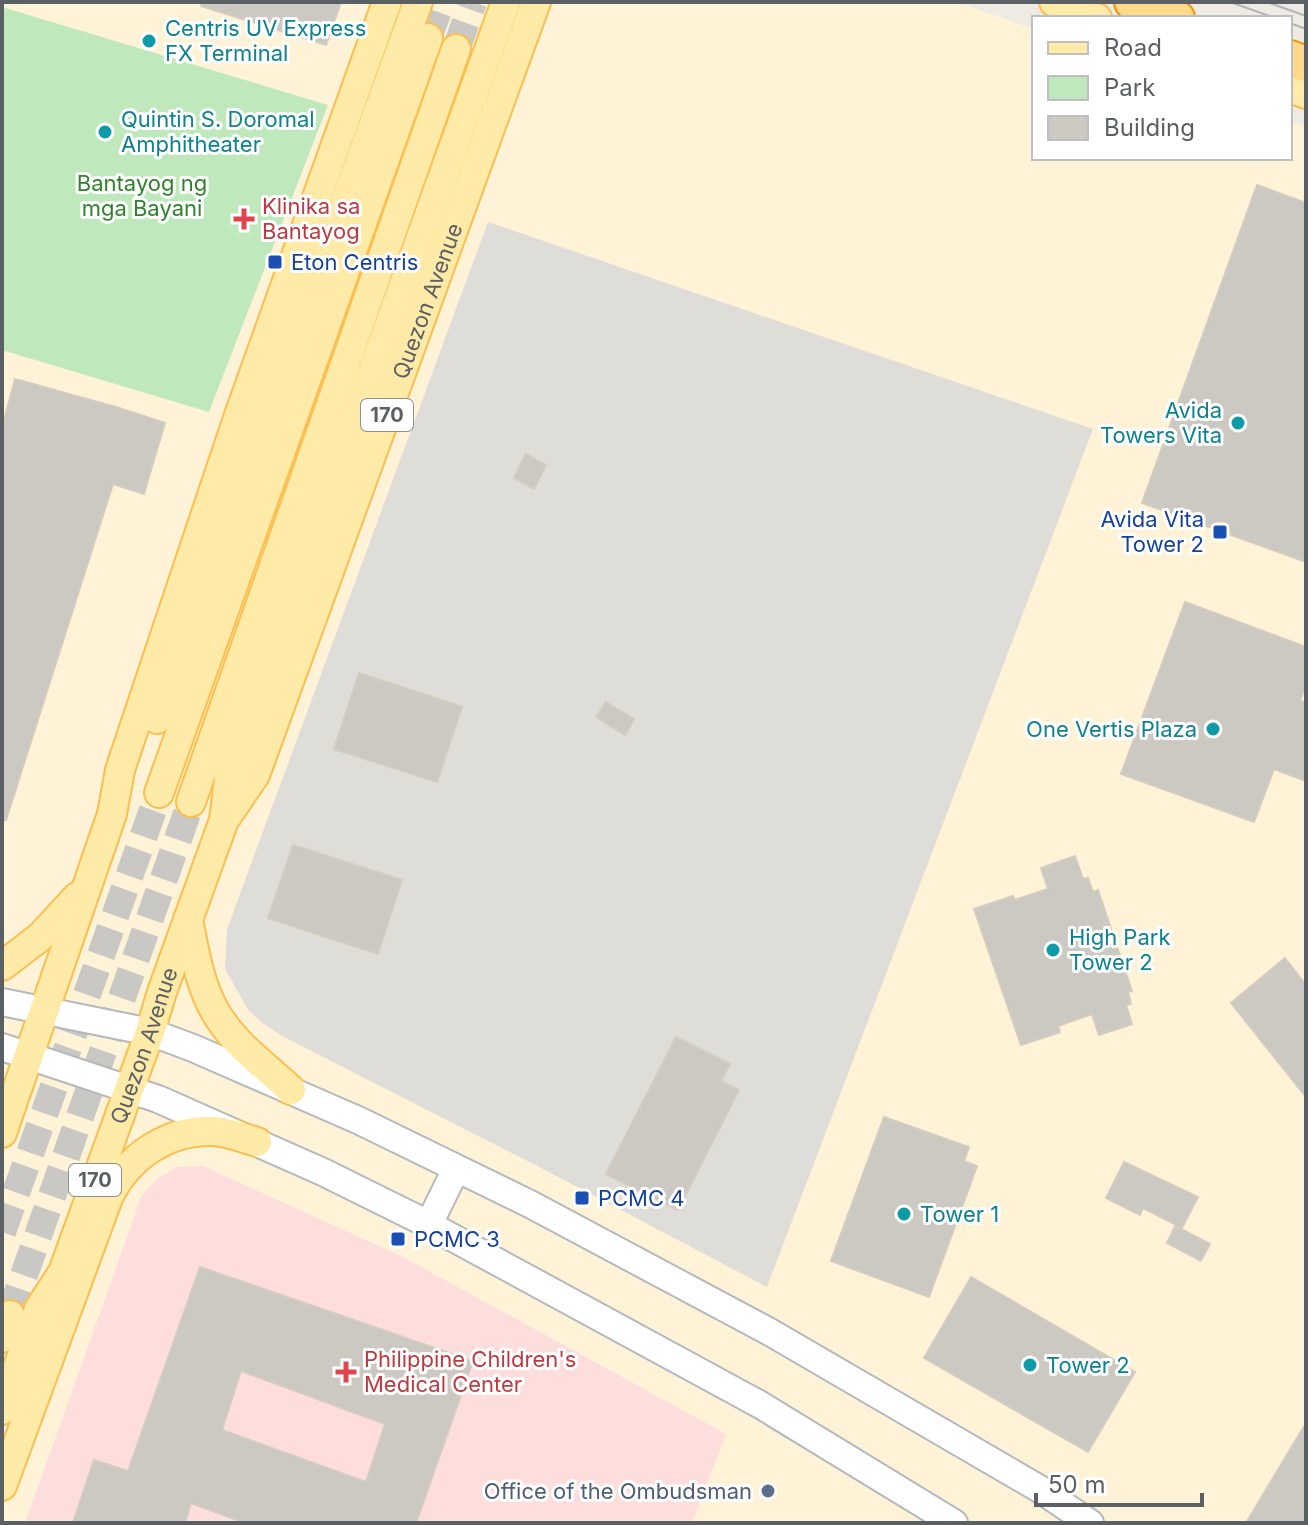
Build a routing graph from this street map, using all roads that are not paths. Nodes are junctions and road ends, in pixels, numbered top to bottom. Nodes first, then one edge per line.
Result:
1 (387, 2) edge
2 (418, 2) edge
3 (506, 2) edge
4 (536, 2) edge
5 (1054, 2) edge
6 (1138, 4) edge
7 (1092, 16) edge
8 (1171, 16) edge
9 (428, 38) tunnel mouth
10 (456, 49) tunnel mouth
11 (159, 793) tunnel mouth
12 (191, 802) tunnel mouth
13 (112, 814) junction
14 (224, 820) junction
15 (88, 879) junction
16 (188, 918) junction
17 (2, 966) edge
18 (2, 1002) edge
19 (44, 1011) junction
20 (150, 1032) junction
21 (15, 1051) edge
22 (128, 1089) junction
23 (291, 1090) junction
24 (4, 1120) edge
25 (257, 1142) junction
26 (456, 1169) junction
27 (429, 1224) junction
28 (63, 1272) junction
29 (63, 1320) junction
30 (2, 1410) edge
31 (2, 1486) edge
32 (954, 1523) edge
33 (1090, 1523) edge

1 - 13 main road
2 - 13 main road
3 - 14 main road, Quezon Avenue / 170
4 - 14 main road, Quezon Avenue / 170
5 - 7 main road
6 - 8 highway
9 - 11 main road
10 - 12 main road, 170
13 - 15 main road
14 - 16 main road, Quezon Avenue / 170
15 - 17 main road
15 - 19 main road
16 - 20 main road, Quezon Avenue / 170
16 - 23 main road
18 - 19 main road
19 - 20 main road
19 - 21 main road
20 - 22 main road, Quezon Avenue / 170
20 - 23 main road
21 - 22 main road
21 - 24 main road
22 - 25 main road
22 - 28 main road, Quezon Avenue / 170
23 - 26 main road
25 - 27 main road
25 - 29 main road
26 - 27 main road
26 - 33 main road
27 - 32 main road
28 - 29 main road, Quezon Avenue / 170
28 - 30 main road, Quezon Avenue / 170
29 - 31 main road, Quezon Avenue / 170

